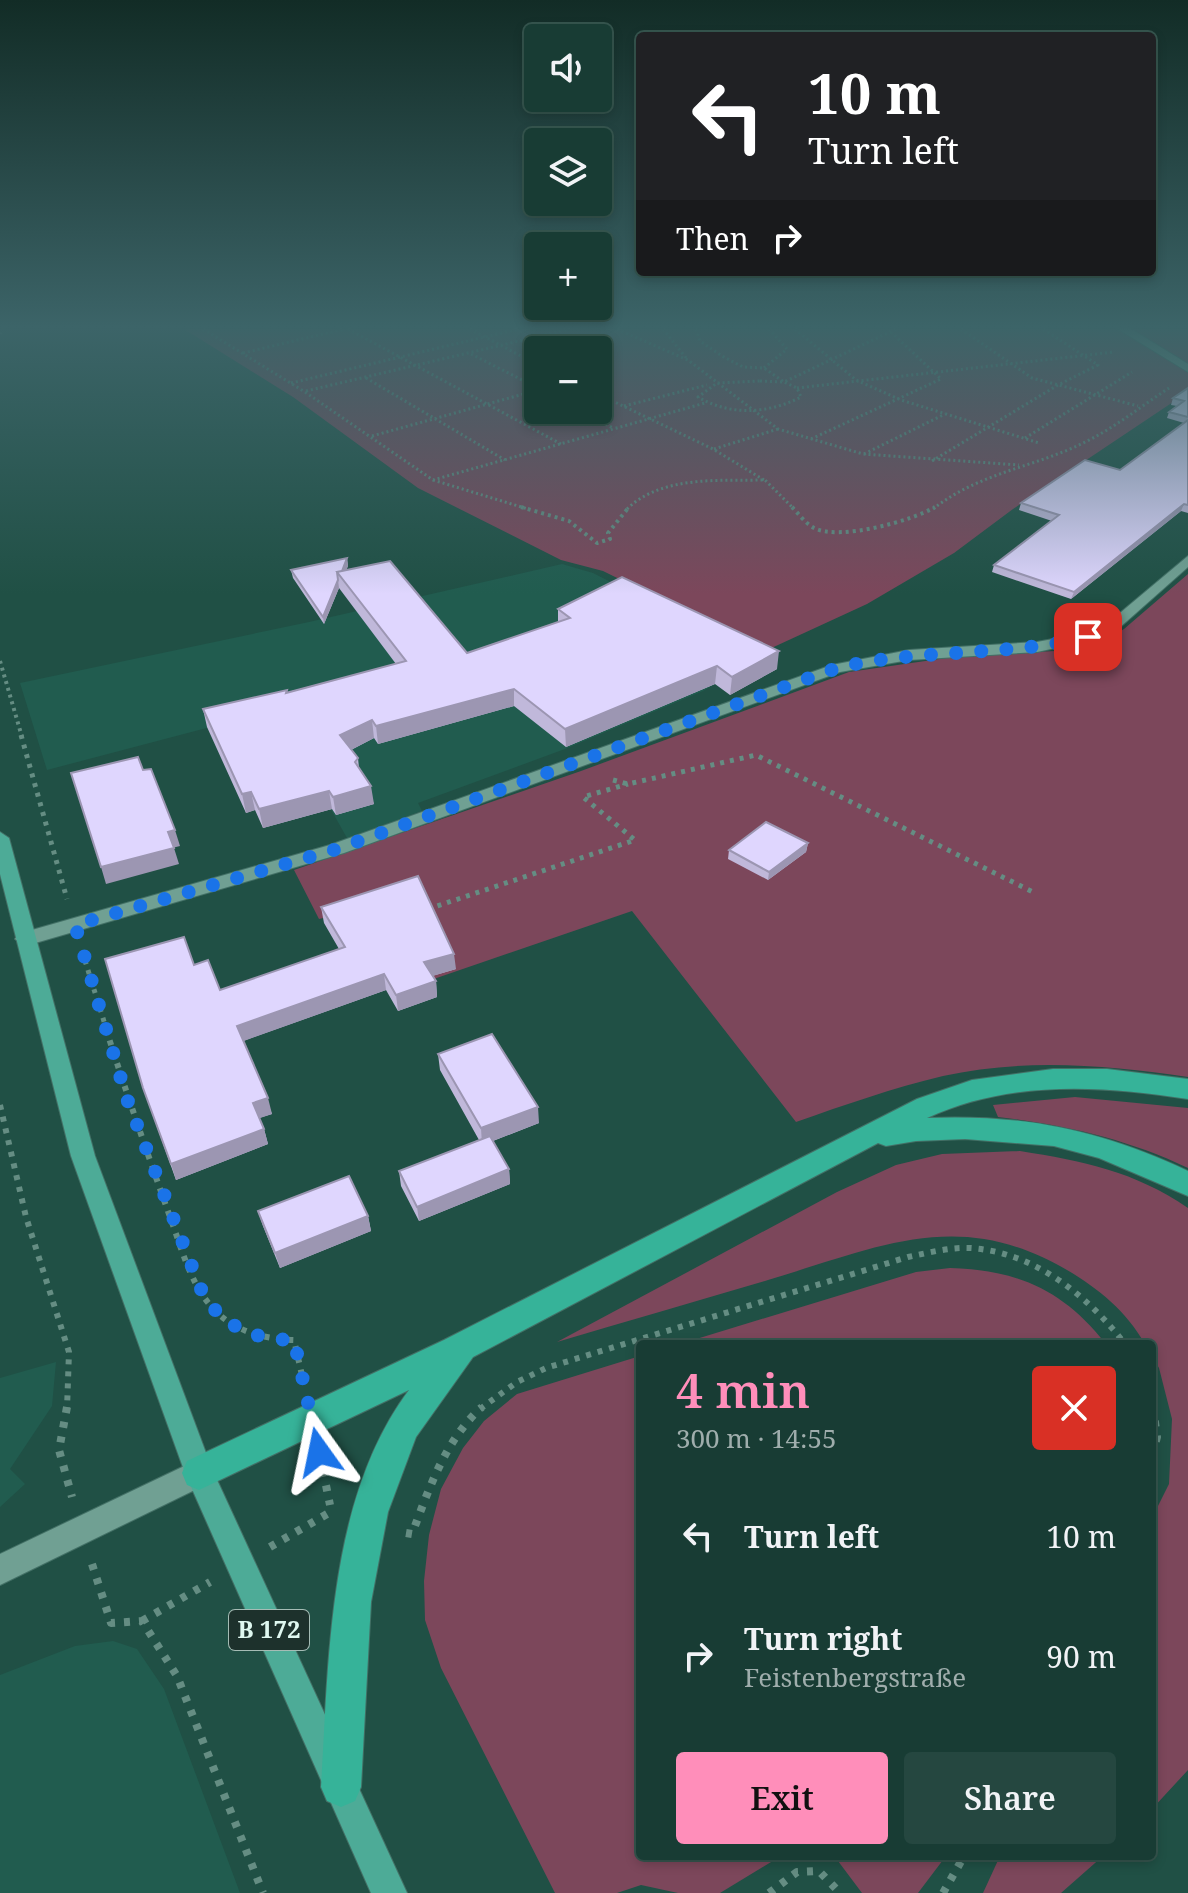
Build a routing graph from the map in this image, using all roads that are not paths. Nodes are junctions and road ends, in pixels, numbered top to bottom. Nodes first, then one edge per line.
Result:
1 (1188, 560) edge
2 (0, 838) edge
3 (25, 939) junction
4 (1188, 1089) edge
5 (849, 1144) junction
6 (1188, 1184) edge
7 (463, 1348) junction
8 (199, 1473) junction
9 (0, 1570) edge
10 (341, 1787) junction
11 (389, 1893) edge

1 - 3 street
2 - 3 main road, B 172
3 - 8 main road, B 172
4 - 5 highway
5 - 6 highway
5 - 7 highway
7 - 8 highway
7 - 10 highway
8 - 9 street
8 - 10 main road, B 172
10 - 11 main road, B 172

